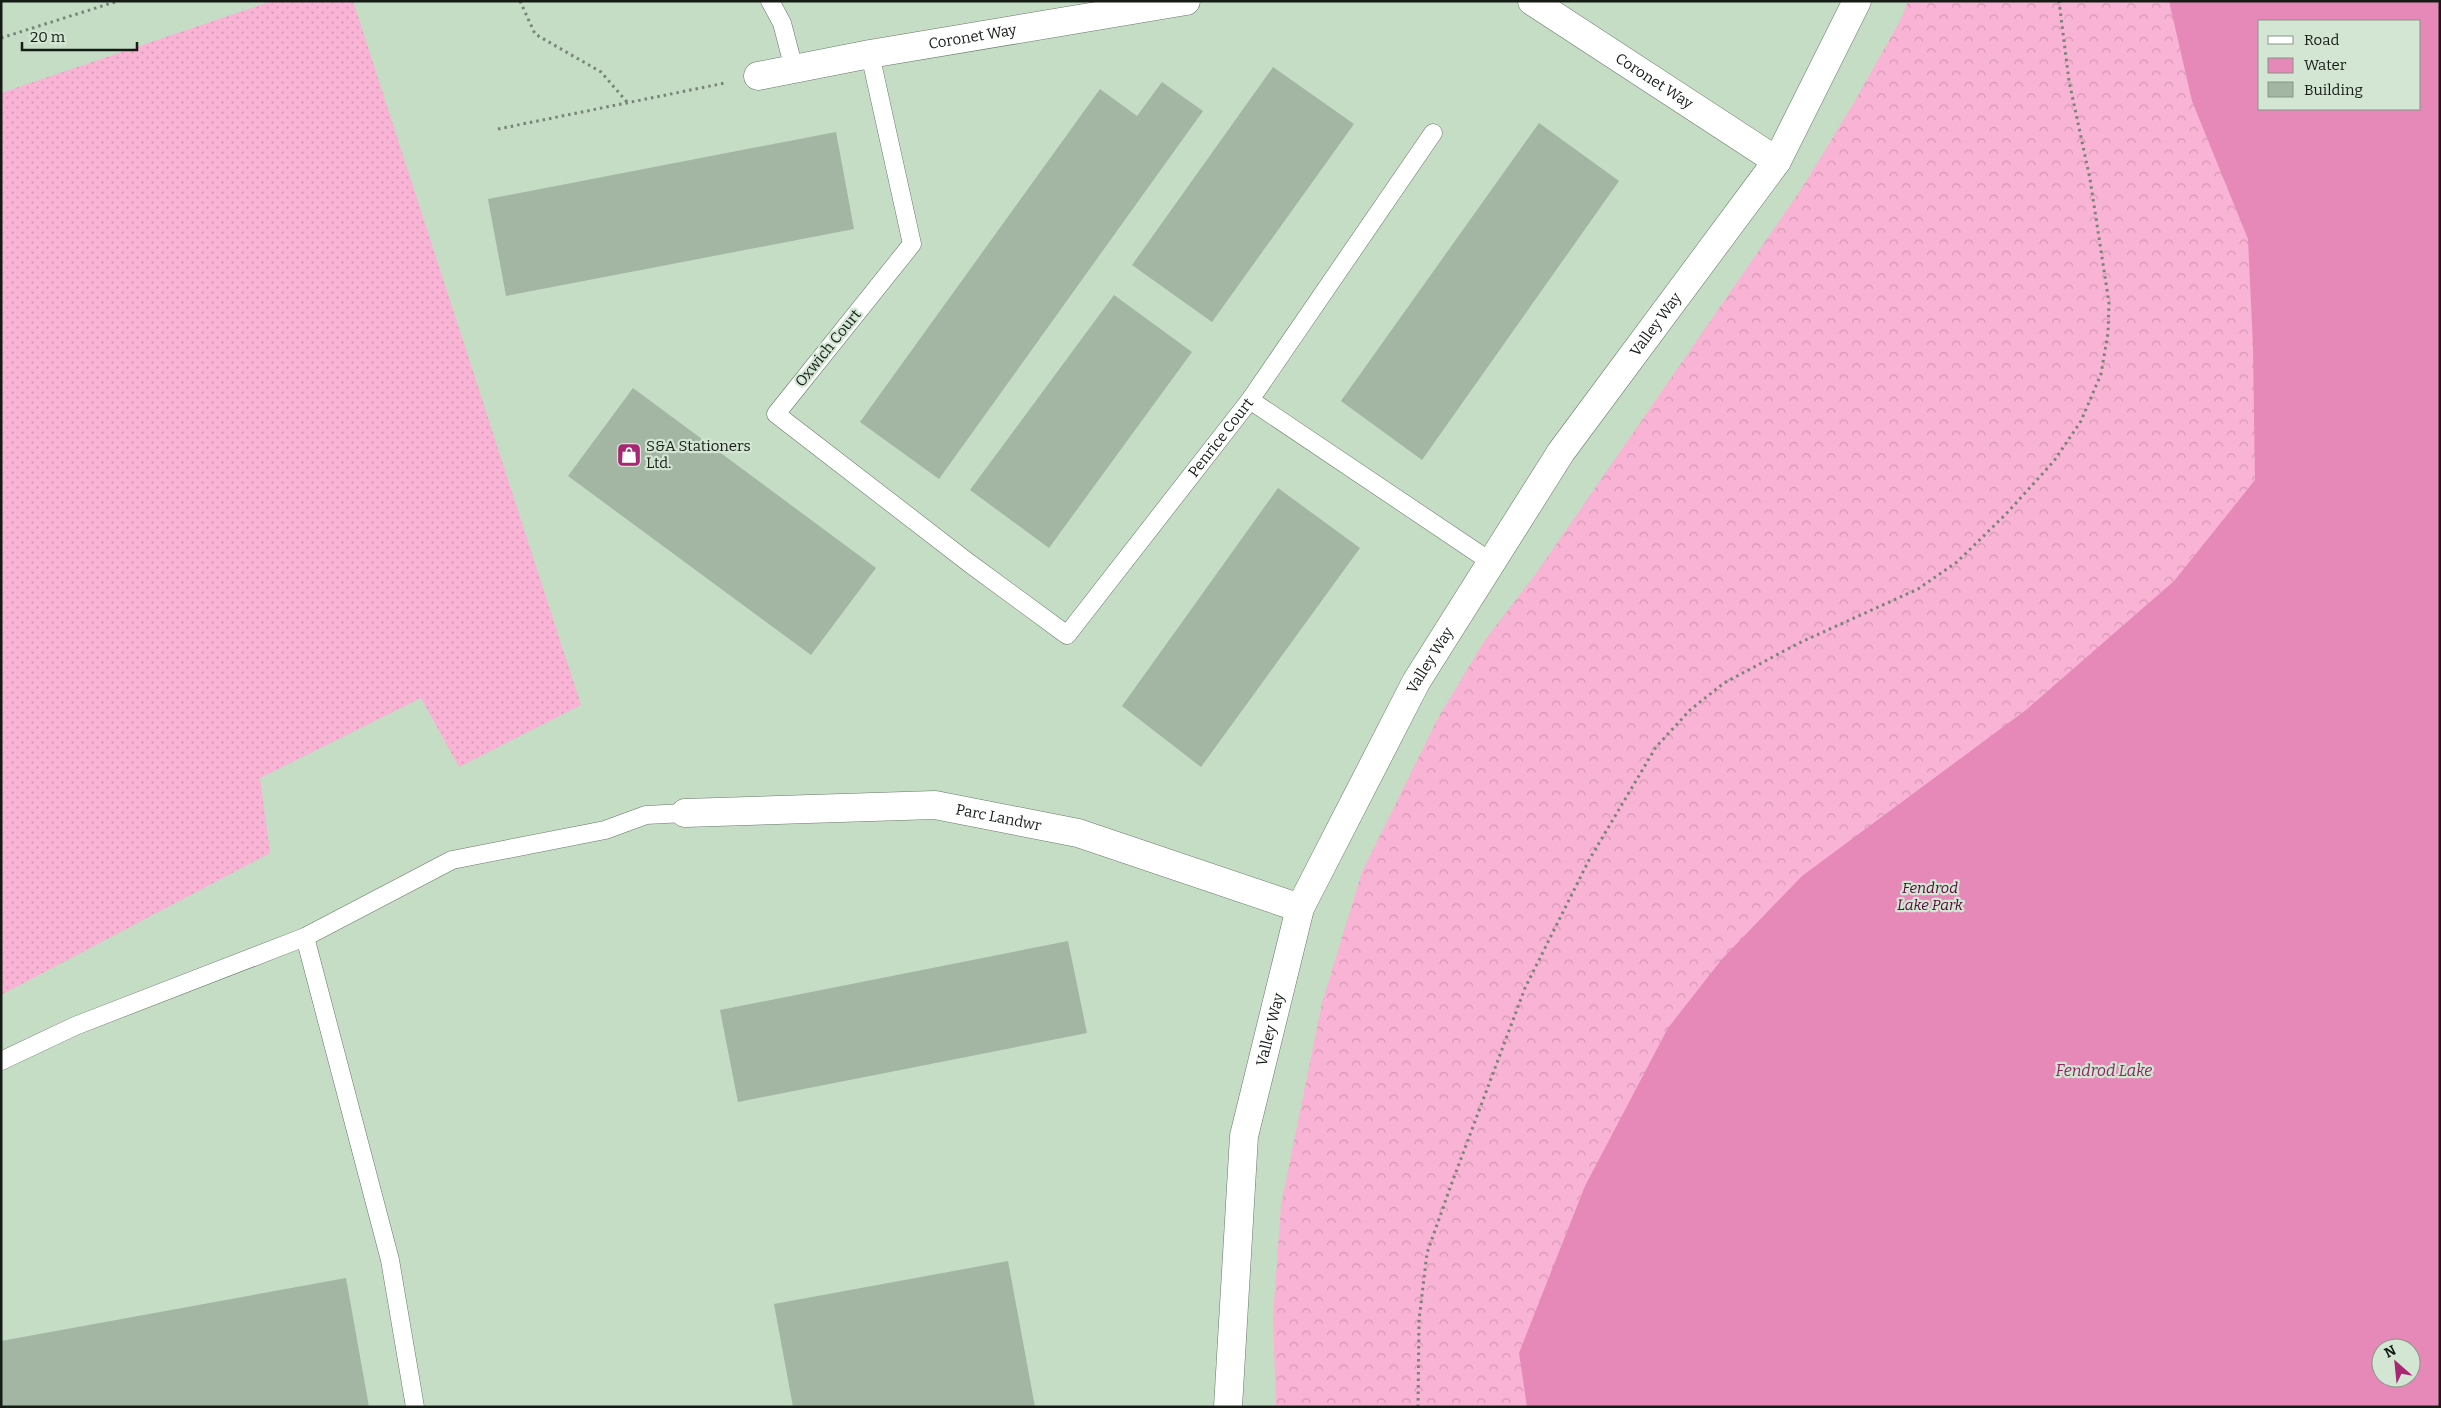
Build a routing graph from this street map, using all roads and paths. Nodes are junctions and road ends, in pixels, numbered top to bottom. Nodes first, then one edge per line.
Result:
1 (118, 1) edge
2 (520, 1) edge
3 (770, 1) edge
4 (1186, 1) edge
5 (1532, 1) edge
6 (1857, 1) edge
7 (2059, 1) edge
8 (1, 38) edge
9 (870, 54) junction
10 (794, 69) junction
11 (758, 76) joint
12 (627, 103) junction
13 (498, 129) dead end
14 (1433, 133) dead end
15 (1777, 161) junction
16 (1250, 400) junction
17 (1491, 562) junction
18 (969, 563) joint
19 (685, 813) joint
20 (1300, 908) junction
21 (305, 937) junction
22 (1, 1062) edge
23 (415, 1407) edge
24 (1228, 1407) edge
25 (1418, 1407) edge

1 - 8 path
2 - 12 path
3 - 10 lane
4 - 9 street, Coronet Way
5 - 15 street, Coronet Way
6 - 15 street, Valley Way
7 - 25 path
9 - 10 street, Coronet Way
9 - 18 lane, Oxwich Court
10 - 11 street, Coronet Way
11 - 12 path
12 - 13 path
14 - 16 lane, Penrice Court
15 - 17 street, Valley Way
16 - 17 lane
16 - 18 lane, Penrice Court
17 - 20 street, Valley Way
19 - 20 street, Parc Landwr
19 - 21 lane
20 - 24 street, Valley Way
21 - 22 lane
21 - 23 lane

